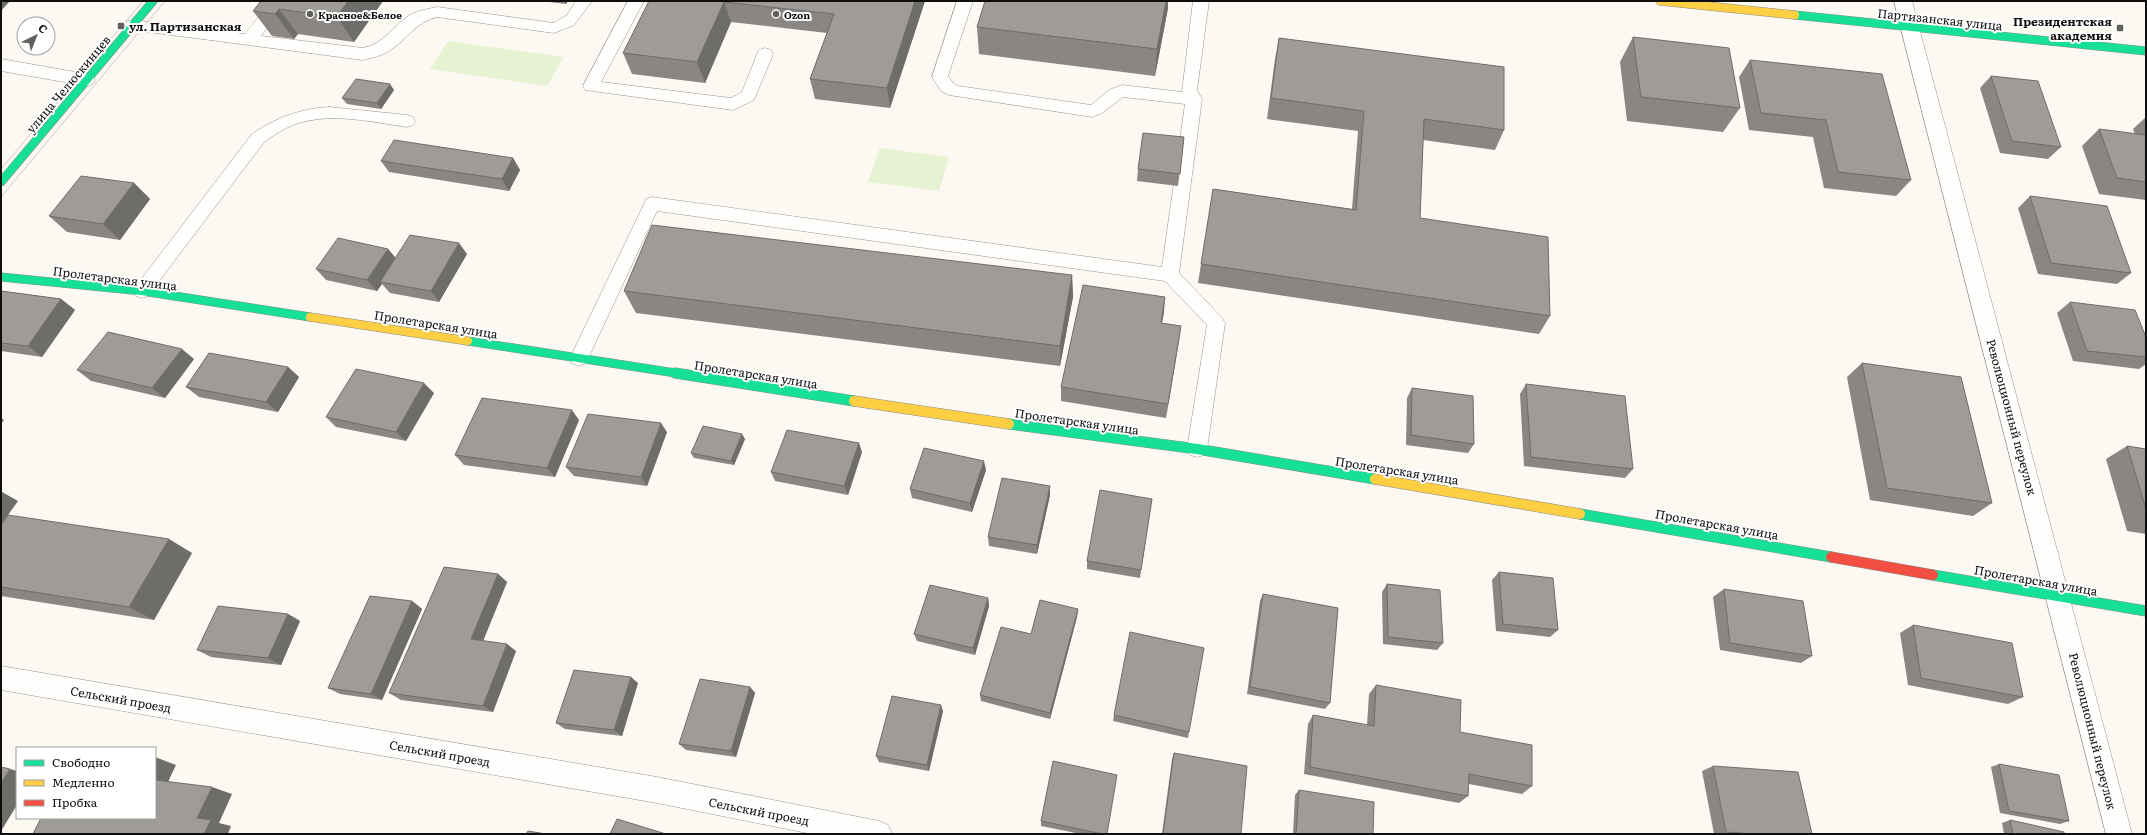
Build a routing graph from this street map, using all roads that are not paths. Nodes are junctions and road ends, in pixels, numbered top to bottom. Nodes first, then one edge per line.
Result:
1 (153, 1) edge
2 (279, 1) edge
3 (584, 1) edge
4 (636, 1) edge
5 (965, 1) edge
6 (1201, 1) edge
7 (1660, 1) edge
8 (1904, 1) edge
9 (133, 25) junction
10 (1910, 28) junction
11 (248, 41) junction
12 (2146, 51) edge
13 (765, 54) dead end
14 (1, 65) edge
15 (87, 80) junction
16 (1194, 99) junction
17 (407, 121) dead end
18 (1, 182) edge
19 (1170, 275) junction
20 (1, 277) edge
21 (142, 291) junction
22 (579, 358) junction
23 (1197, 449) junction
24 (2058, 597) junction
25 (2146, 611) edge
26 (1, 678) edge
27 (879, 834) edge
28 (2119, 834) edge

1 - 9 street, улица Челюскинцев
2 - 11 lane
3 - 11 lane
4 - 13 lane
5 - 16 lane
6 - 16 lane
7 - 10 street, Партизанская улица
8 - 10 street, Революционный переулок
9 - 11 lane
9 - 15 street, улица Челюскинцев
10 - 12 street, Партизанская улица
10 - 24 street, Революционный переулок
14 - 15 lane
15 - 18 street, улица Челюскинцев
16 - 19 lane
17 - 21 lane
19 - 22 lane
19 - 23 lane
20 - 21 street, Пролетарская улица
21 - 22 street, Пролетарская улица
22 - 23 street, Пролетарская улица
23 - 24 street, Пролетарская улица
24 - 25 street, Пролетарская улица
24 - 28 street, Революционный переулок
26 - 27 street, Сельский проезд

